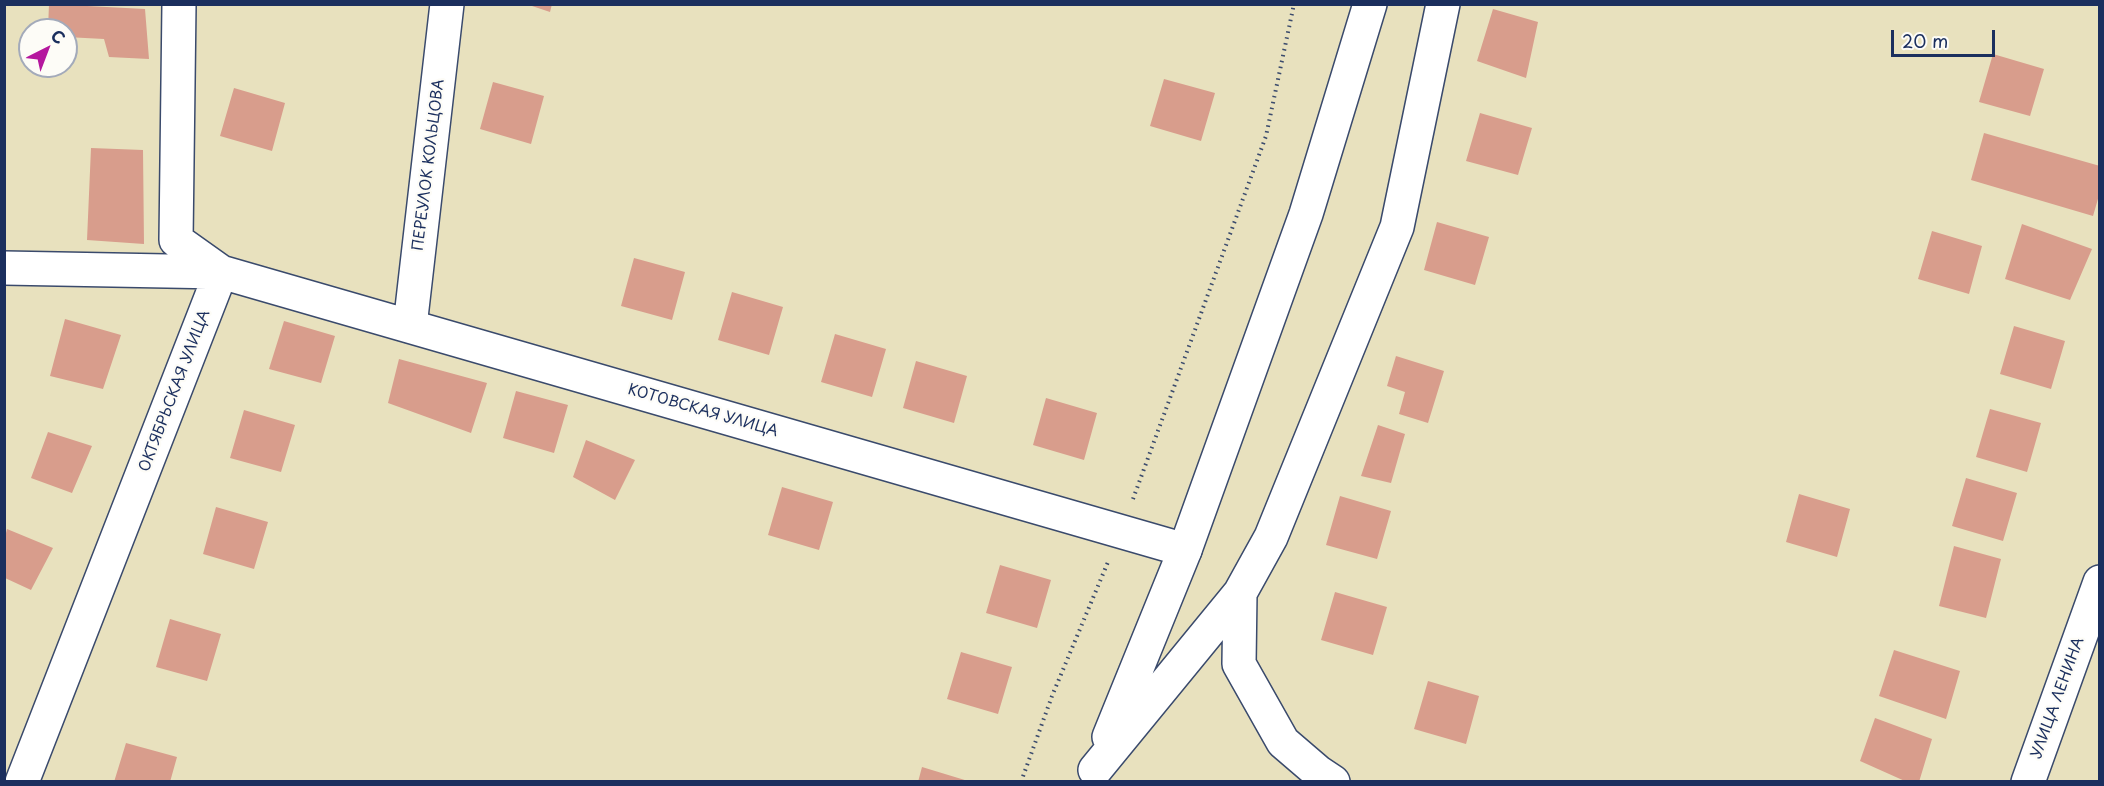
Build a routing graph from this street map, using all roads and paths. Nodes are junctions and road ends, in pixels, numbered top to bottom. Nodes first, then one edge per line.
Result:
1 (180, 4) edge
2 (447, 4) edge
3 (1294, 4) edge
4 (1370, 4) edge
5 (1443, 4) edge
6 (4, 267) edge
7 (221, 272) junction
8 (410, 326) junction
9 (1121, 531) junction
10 (1185, 550) junction
11 (2100, 582) edge
12 (1239, 593) junction
13 (1093, 776) edge
14 (22, 782) edge
15 (1021, 782) edge
16 (1333, 782) edge
17 (2028, 782) edge

1 - 7 street
2 - 8 street, ПЕРЕУЛОК КОЛЬЦОВА
3 - 9 path
4 - 10 street
5 - 12 street
6 - 7 street
7 - 8 street, КОТОВСКАЯ УЛИЦА
7 - 14 street, ОКТЯБРЬСКАЯ УЛИЦА
8 - 9 street, КОТОВСКАЯ УЛИЦА
9 - 10 street, КОТОВСКАЯ УЛИЦА
9 - 15 path
10 - 13 street
11 - 17 street, УЛИЦА ЛЕНИНА
12 - 13 street
12 - 16 street

